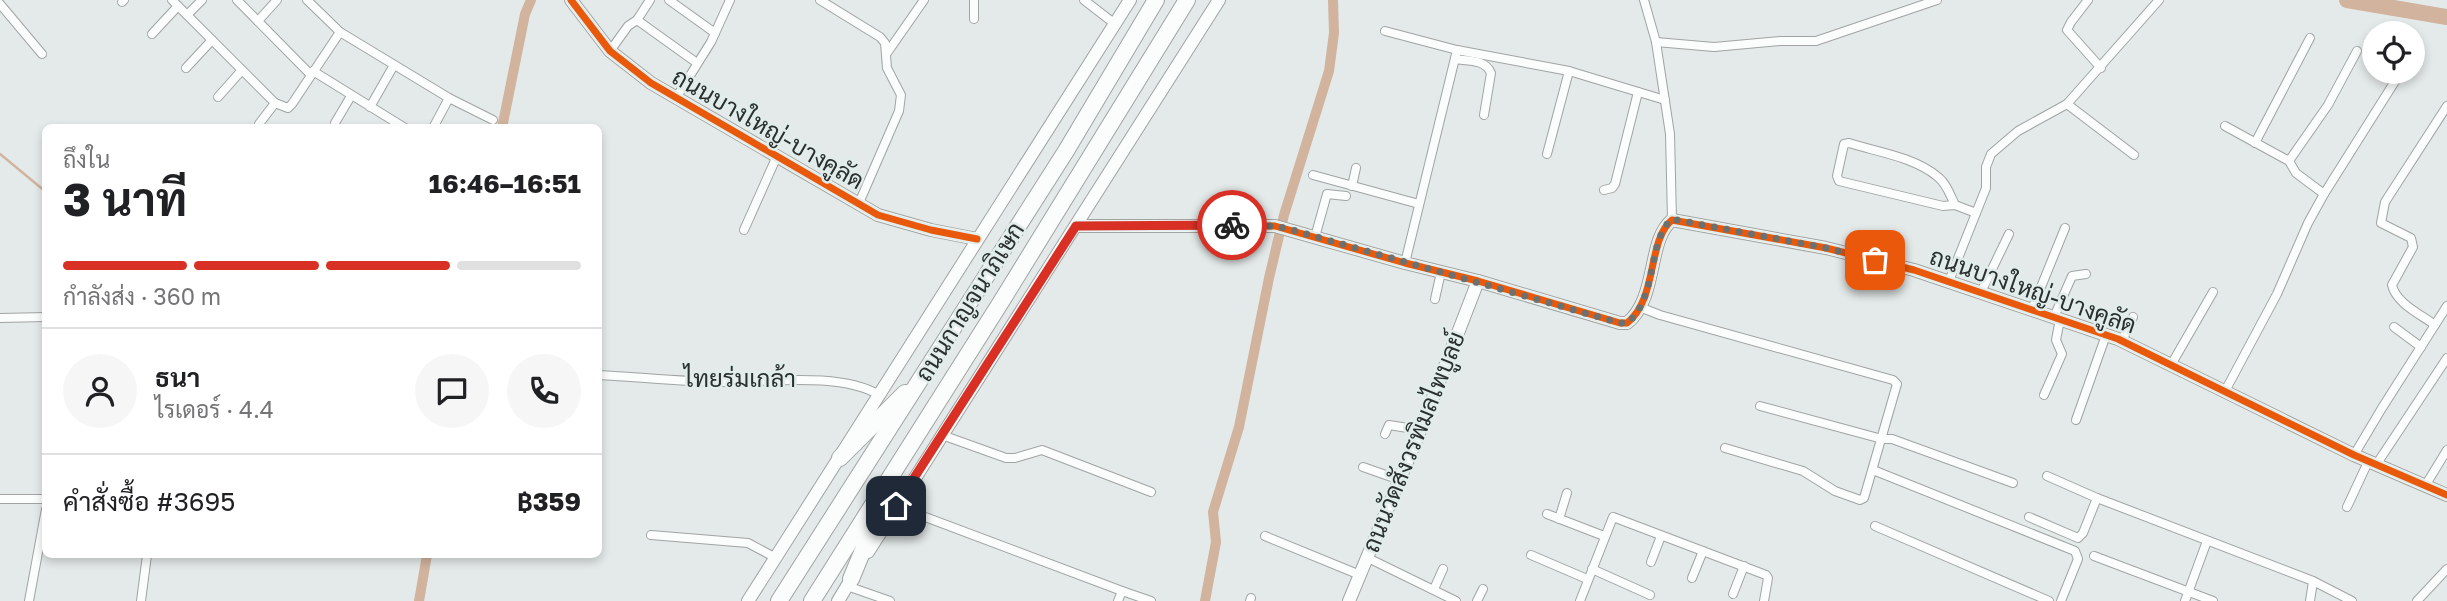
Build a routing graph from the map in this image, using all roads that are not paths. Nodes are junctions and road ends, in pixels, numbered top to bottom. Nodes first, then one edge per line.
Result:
1 (202, 0) edge
2 (237, 0) edge
3 (277, 0) edge
4 (307, 0) edge
5 (571, 0) edge
6 (650, 0) edge
7 (669, 0) edge
8 (730, 0) edge
9 (820, 0) edge
10 (924, 0) edge
11 (974, 0) edge
12 (1084, 0) edge
13 (1130, 0) edge
14 (1156, 0) edge
15 (1187, 0) edge
16 (1219, 0) edge
17 (1644, 0) edge
18 (1937, 0) edge
19 (2088, 0) edge
20 (2159, 0) edge
21 (175, 3) edge
22 (0, 4) edge
23 (187, 15) junction
24 (974, 19) dead end
25 (637, 20) junction
26 (258, 21) junction
27 (1115, 24) junction
28 (1385, 31) dead end
29 (340, 32) junction
30 (715, 33) junction
31 (152, 34) dead end
32 (2310, 38) dead end
33 (212, 40) junction
34 (1656, 42) junction
35 (610, 51) junction
36 (2357, 51) dead end
37 (887, 53) junction
38 (43, 54) dead end
39 (1456, 54) junction
40 (697, 63) junction
41 (394, 65) junction
42 (186, 68) dead end
43 (2101, 68) junction
44 (242, 70) junction
45 (1569, 71) junction
46 (312, 73) junction
47 (2393, 84) edge
48 (1638, 92) junction
49 (351, 96) junction
50 (218, 97) dead end
51 (449, 97) junction
52 (676, 98) junction
53 (1665, 100) junction
54 (275, 103) junction
55 (2067, 104) junction
56 (2447, 106) edge
57 (369, 107) junction
58 (1483, 115) dead end
59 (493, 120) dead end
60 (335, 123) dead end
61 (259, 124) dead end
62 (389, 124) edge
63 (435, 124) edge
64 (2225, 126) dead end
65 (2255, 143) junction
66 (1547, 154) dead end
67 (2134, 155) dead end
68 (777, 156) junction
69 (2290, 162) junction
70 (1356, 168) dead end
71 (1313, 175) dead end
72 (1352, 186) junction
73 (1604, 190) dead end
74 (2324, 194) junction
75 (1346, 196) dead end
76 (859, 203) junction
77 (1419, 204) junction
78 (1955, 205) junction
79 (1976, 213) junction
80 (1672, 219) junction
81 (1076, 226) junction
82 (2065, 228) dead end
83 (744, 230) dead end
84 (2009, 234) dead end
85 (1315, 237) junction
86 (978, 239) junction
87 (1405, 263) junction
88 (1441, 272) junction
89 (2086, 274) dead end
90 (1478, 281) junction
91 (1949, 281) junction
92 (1981, 292) junction
93 (2213, 292) dead end
94 (1435, 299) dead end
95 (2447, 306) edge
96 (1642, 307) junction
97 (2032, 309) junction
98 (42, 317) edge
99 (2133, 317) dead end
100 (0, 318) edge
101 (2057, 318) junction
102 (2435, 325) junction
103 (2394, 327) dead end
104 (2106, 335) junction
105 (2122, 341) junction
106 (2421, 346) junction
107 (2447, 358) edge
108 (2171, 365) junction
109 (927, 370) junction
110 (602, 375) edge
111 (2224, 393) junction
112 (879, 395) junction
113 (2044, 395) dead end
114 (1760, 406) dead end
115 (2076, 420) dead end
116 (1420, 430) junction
117 (1385, 434) dead end
118 (942, 435) junction
119 (1882, 439) junction
120 (1725, 448) dead end
121 (2447, 450) edge
122 (2354, 456) junction
123 (840, 458) junction
124 (899, 463) junction
125 (2372, 463) junction
126 (1363, 467) dead end
127 (1873, 470) junction
128 (2048, 476) dead end
129 (1400, 480) junction
130 (2013, 483) dead end
131 (2425, 486) junction
132 (1151, 492) dead end
133 (1567, 493) dead end
134 (2447, 495) edge
135 (2097, 498) junction
136 (0, 499) edge
137 (42, 499) edge
138 (896, 506) junction
139 (2347, 507) dead end
140 (1547, 514) dead end
141 (2029, 517) dead end
142 (1559, 519) junction
143 (1875, 526) dead end
144 (42, 531) edge
145 (651, 535) dead end
146 (1265, 536) dead end
147 (1604, 536) junction
148 (1661, 536) junction
149 (2207, 541) junction
150 (1703, 551) junction
151 (1531, 555) dead end
152 (2094, 556) dead end
153 (147, 558) edge
154 (776, 558) junction
155 (1368, 558) junction
156 (1651, 562) dead end
157 (1744, 566) junction
158 (1443, 569) dead end
159 (1592, 569) junction
160 (2447, 569) edge
161 (1360, 575) junction
162 (1692, 578) dead end
163 (1587, 579) junction
164 (2313, 581) junction
165 (849, 583) junction
166 (1434, 589) junction
167 (1483, 589) dead end
168 (1122, 591) junction
169 (2189, 591) junction
170 (1733, 594) dead end
171 (1650, 595) dead end
172 (29, 601) edge
173 (141, 601) edge
174 (748, 601) edge
175 (779, 601) edge
176 (812, 601) edge
177 (838, 601) edge
178 (890, 601) edge
179 (1118, 601) edge
180 (1152, 601) edge
181 (1349, 601) edge
182 (1456, 601) edge
183 (1477, 601) edge
184 (1580, 601) edge
185 (1764, 601) edge
186 (2049, 601) edge
187 (2061, 601) edge
188 (2185, 601) edge
189 (2213, 601) edge
190 (2310, 601) edge
191 (2352, 601) edge
192 (2417, 601) edge

1 - 23 street
2 - 26 street
3 - 26 street
4 - 29 street
5 - 35 street, ถนนบางใหญ่-บางคูลัด
6 - 25 street
7 - 30 street
8 - 30 street
9 - 37 street
10 - 37 street
11 - 24 street
12 - 27 street
13 - 27 street
14 - 109 highway, ถนนกาญจนาภิเษก
15 - 124 highway, ถนนกาญจนาภิเษก
16 - 81 street
17 - 34 street
18 - 34 street
19 - 43 street
20 - 43 street
21 - 23 street
21 - 31 street
22 - 38 street
23 - 33 street
25 - 35 street
25 - 40 street
26 - 46 street
27 - 86 street
28 - 39 street
29 - 41 street
29 - 46 street
30 - 40 street
32 - 65 street
33 - 42 street
33 - 44 street
34 - 53 street
35 - 52 street, ถนนบางใหญ่-บางคูลัด
36 - 69 street
37 - 76 street
39 - 45 street
39 - 58 street
39 - 77 street
40 - 52 street
41 - 51 street
41 - 57 street
43 - 55 street
44 - 50 street
44 - 54 street
45 - 48 street
45 - 66 street
46 - 49 street
46 - 54 street
47 - 74 street
48 - 53 street
48 - 73 street
49 - 57 street
49 - 60 street
51 - 59 street
51 - 63 street
52 - 68 street, ถนนบางใหญ่-บางคูลัด
53 - 80 street
54 - 61 street
55 - 67 street
55 - 79 street
56 - 102 street
57 - 62 street
64 - 65 street
65 - 69 street
68 - 76 street, ถนนบางใหญ่-บางคูลัด
68 - 83 street
69 - 74 street
70 - 72 street
71 - 72 street
72 - 77 street
74 - 111 street
75 - 85 street
76 - 86 street, ถนนบางใหญ่-บางคูลัด
77 - 87 street
78 - 78 street
78 - 79 street
79 - 91 street
80 - 91 street, ถนนบางใหญ่-บางคูลัด
80 - 96 street
81 - 85 street
81 - 118 street
82 - 97 street
84 - 92 street
85 - 87 street
86 - 112 street
87 - 88 street
88 - 90 street
88 - 94 street
89 - 101 street
90 - 96 street
90 - 116 street, ถนนวัดสังวรพิมลไพบูลย์
91 - 92 street, ถนนบางใหญ่-บางคูลัด
92 - 97 street, ถนนบางใหญ่-บางคูลัด
93 - 108 street
95 - 102 street
96 - 119 street
97 - 101 street, ถนนบางใหญ่-บางคูลัด
98 - 100 street
99 - 105 street
101 - 104 street, ถนนบางใหญ่-บางคูลัด
101 - 113 street
102 - 106 street
103 - 106 street
104 - 105 street, ถนนบางใหญ่-บางคูลัด
104 - 115 street
105 - 108 street, ถนนบางใหญ่-บางคูลัด
106 - 122 street
107 - 125 street
108 - 111 street, ถนนบางใหญ่-บางคูลัด
109 - 123 highway
109 - 175 highway, ถนนกาญจนาภิเษก
110 - 112 street, ไทยร่มเกล้า
111 - 122 street, ถนนบางใหญ่-บางคูลัด
112 - 123 street
114 - 119 street
116 - 117 street
116 - 129 street, ถนนวัดสังวรพิมลไพบูลย์
118 - 132 street
118 - 138 street
119 - 127 street
119 - 130 street
120 - 127 street
121 - 131 street
122 - 125 street, ถนนบางใหญ่-บางคูลัด
123 - 154 street
124 - 165 highway
124 - 176 highway, ถนนกาญจนาภิเษก
125 - 131 street, ถนนบางใหญ่-บางคูลัด
125 - 139 street
126 - 129 street
127 - 187 street
128 - 135 street
129 - 155 street, ถนนวัดสังวรพิมลไพบูลย์
131 - 134 street, ถนนบางใหญ่-บางคูลัด
133 - 142 street
135 - 141 street
135 - 149 street
136 - 137 street
138 - 165 street
138 - 168 street
140 - 142 street
142 - 147 street
143 - 186 street
144 - 172 street
145 - 154 street
146 - 161 street
147 - 148 street
147 - 159 street
148 - 150 street
148 - 156 street
149 - 164 street
149 - 169 street
150 - 157 street
150 - 162 street
151 - 163 street
152 - 169 street
153 - 173 street
154 - 174 street
155 - 161 street, ถนนวัดสังวรพิมลไพบูลย์
155 - 166 street
157 - 170 street
157 - 185 street
158 - 166 street
159 - 163 street
159 - 171 street
160 - 192 street
161 - 181 street, ถนนวัดสังวรพิมลไพบูลย์
163 - 184 street
164 - 190 street
164 - 191 street
165 - 177 street
165 - 178 street
166 - 182 street
167 - 183 street
168 - 179 street
168 - 180 street
169 - 188 street
169 - 189 street

